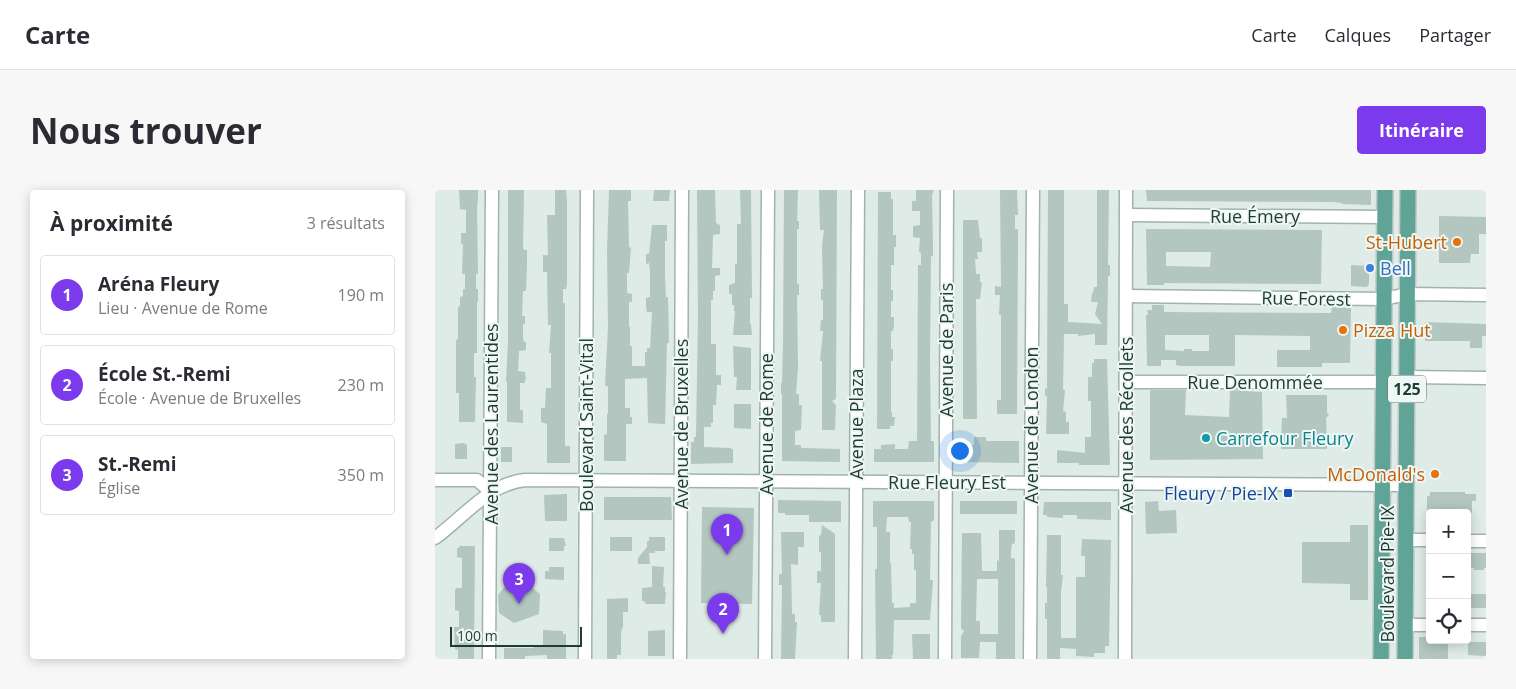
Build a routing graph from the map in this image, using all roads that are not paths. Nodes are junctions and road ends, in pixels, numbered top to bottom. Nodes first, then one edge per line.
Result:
1 (492, 190) edge
2 (587, 190) edge
3 (682, 190) edge
4 (768, 190) edge
5 (858, 190) edge
6 (947, 190) edge
7 (1033, 190) edge
8 (1126, 190) edge
9 (1385, 190) edge
10 (1408, 190) edge
11 (1126, 215) junction
12 (1385, 217) junction
13 (1407, 294) junction
14 (1486, 295) edge
15 (1126, 296) junction
16 (1384, 299) junction
17 (1407, 377) junction
18 (1486, 378) edge
19 (1126, 382) junction
20 (1383, 382) junction
21 (435, 480) edge
22 (586, 480) junction
23 (681, 480) junction
24 (766, 481) junction
25 (856, 481) junction
26 (946, 482) junction
27 (1031, 482) junction
28 (1126, 483) junction
29 (1383, 484) junction
30 (1406, 485) junction
31 (491, 492) junction
32 (435, 538) edge
33 (1406, 540) junction
34 (1426, 540) edge
35 (1471, 541) edge
36 (1486, 541) edge
37 (1405, 625) junction
38 (1426, 625) edge
39 (1471, 625) edge
40 (1486, 625) edge
41 (489, 659) edge
42 (585, 659) edge
43 (680, 659) edge
44 (765, 659) edge
45 (855, 659) edge
46 (945, 659) edge
47 (1030, 659) edge
48 (1125, 659) edge
49 (1381, 659) edge
50 (1405, 659) edge

1 - 31 street, Avenue des Laurentides
2 - 22 street, Boulevard Saint-Vital
3 - 23 street, Avenue de Bruxelles
4 - 24 street, Avenue de Rome
5 - 25 street, Avenue Plaza
6 - 26 street, Avenue de Paris
7 - 27 street, Avenue de London
8 - 11 street, Avenue des Récollets
9 - 12 main road, Boulevard Pie-IX / 125
10 - 13 main road, Boulevard Pie-IX / 125
11 - 12 street, Rue Émery
11 - 15 street, Avenue des Récollets
12 - 16 main road, Boulevard Pie-IX / 125
13 - 14 street, Rue Forest
13 - 16 street, Rue Forest
13 - 17 main road, Boulevard Pie-IX / 125
15 - 16 street, Rue Forest
15 - 19 street, Avenue des Récollets
16 - 20 main road, Boulevard Pie-IX / 125
17 - 18 street
17 - 30 main road, Boulevard Pie-IX / 125
19 - 20 street, Rue Denommée
19 - 28 street, Avenue des Récollets
20 - 29 main road, Boulevard Pie-IX / 125
21 - 31 street
22 - 23 street, Rue Fleury Est
22 - 31 street, Rue Fleury Est
22 - 42 street, Boulevard Saint-Vital
23 - 24 street, Rue Fleury Est
23 - 43 street, Avenue de Bruxelles
24 - 25 street, Rue Fleury Est
24 - 44 street, Avenue de Rome
25 - 26 street, Rue Fleury Est
25 - 45 street, Avenue Plaza
26 - 27 street, Rue Fleury Est
26 - 46 street, Avenue de Paris
27 - 28 street, Rue Fleury Est
27 - 47 street, Avenue de London
28 - 29 street, Rue Fleury Est
28 - 48 street, Avenue des Récollets
29 - 30 street, Rue Fleury Est
29 - 49 main road, Boulevard Pie-IX / 125
30 - 33 main road, Boulevard Pie-IX / 125
31 - 32 street, Rue Fleury Est
31 - 41 street, Avenue des Laurentides
33 - 34 street
33 - 37 main road, Boulevard Pie-IX / 125
35 - 36 street
37 - 38 street
37 - 50 main road, Boulevard Pie-IX / 125
39 - 40 street

